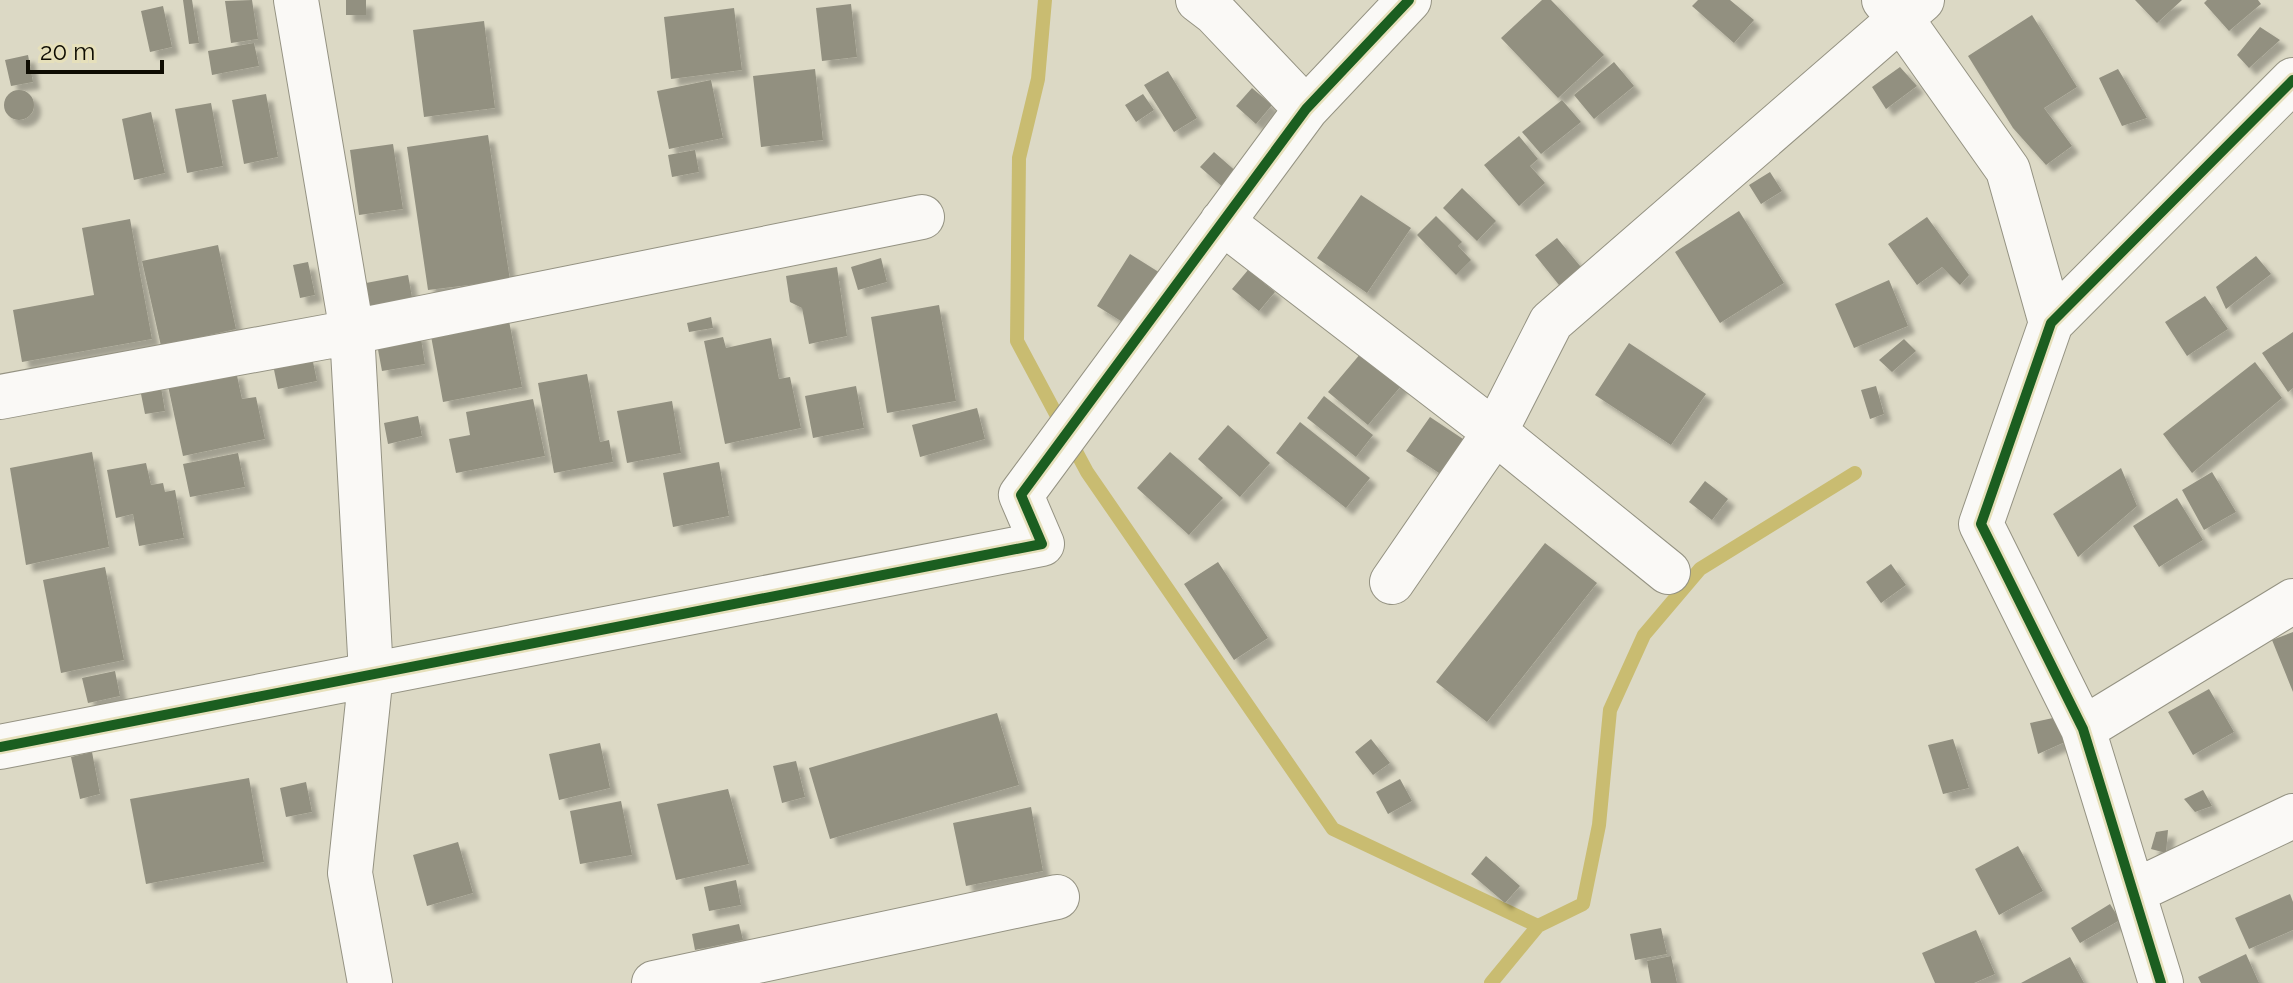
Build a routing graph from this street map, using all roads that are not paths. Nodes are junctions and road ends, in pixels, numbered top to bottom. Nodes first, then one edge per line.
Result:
1 (296, 0) edge
2 (1198, 0) edge
3 (1409, 0) edge
4 (1902, 7) edge
5 (2293, 80) edge
6 (1306, 109) junction
7 (922, 217) dead end
8 (1222, 222) junction
9 (2051, 323) junction
10 (352, 332) junction
11 (0, 397) edge
12 (1495, 432) junction
13 (1668, 572) dead end
14 (1392, 582) dead end
15 (2293, 601) edge
16 (371, 673) junction
17 (2083, 729) junction
18 (0, 747) edge
19 (2293, 816) edge
20 (2135, 891) junction
21 (1057, 897) dead end
22 (370, 983) edge
23 (654, 983) edge
24 (2161, 983) edge

1 - 10 street
2 - 6 street
3 - 6 street
4 - 9 street
4 - 12 street
5 - 9 street
6 - 8 street
7 - 10 street
8 - 12 street
8 - 16 street
9 - 17 street
10 - 11 street
10 - 16 street
12 - 13 street
12 - 14 street
15 - 17 street
16 - 18 street
16 - 22 street
17 - 20 street
19 - 20 street
20 - 24 street
21 - 23 street

